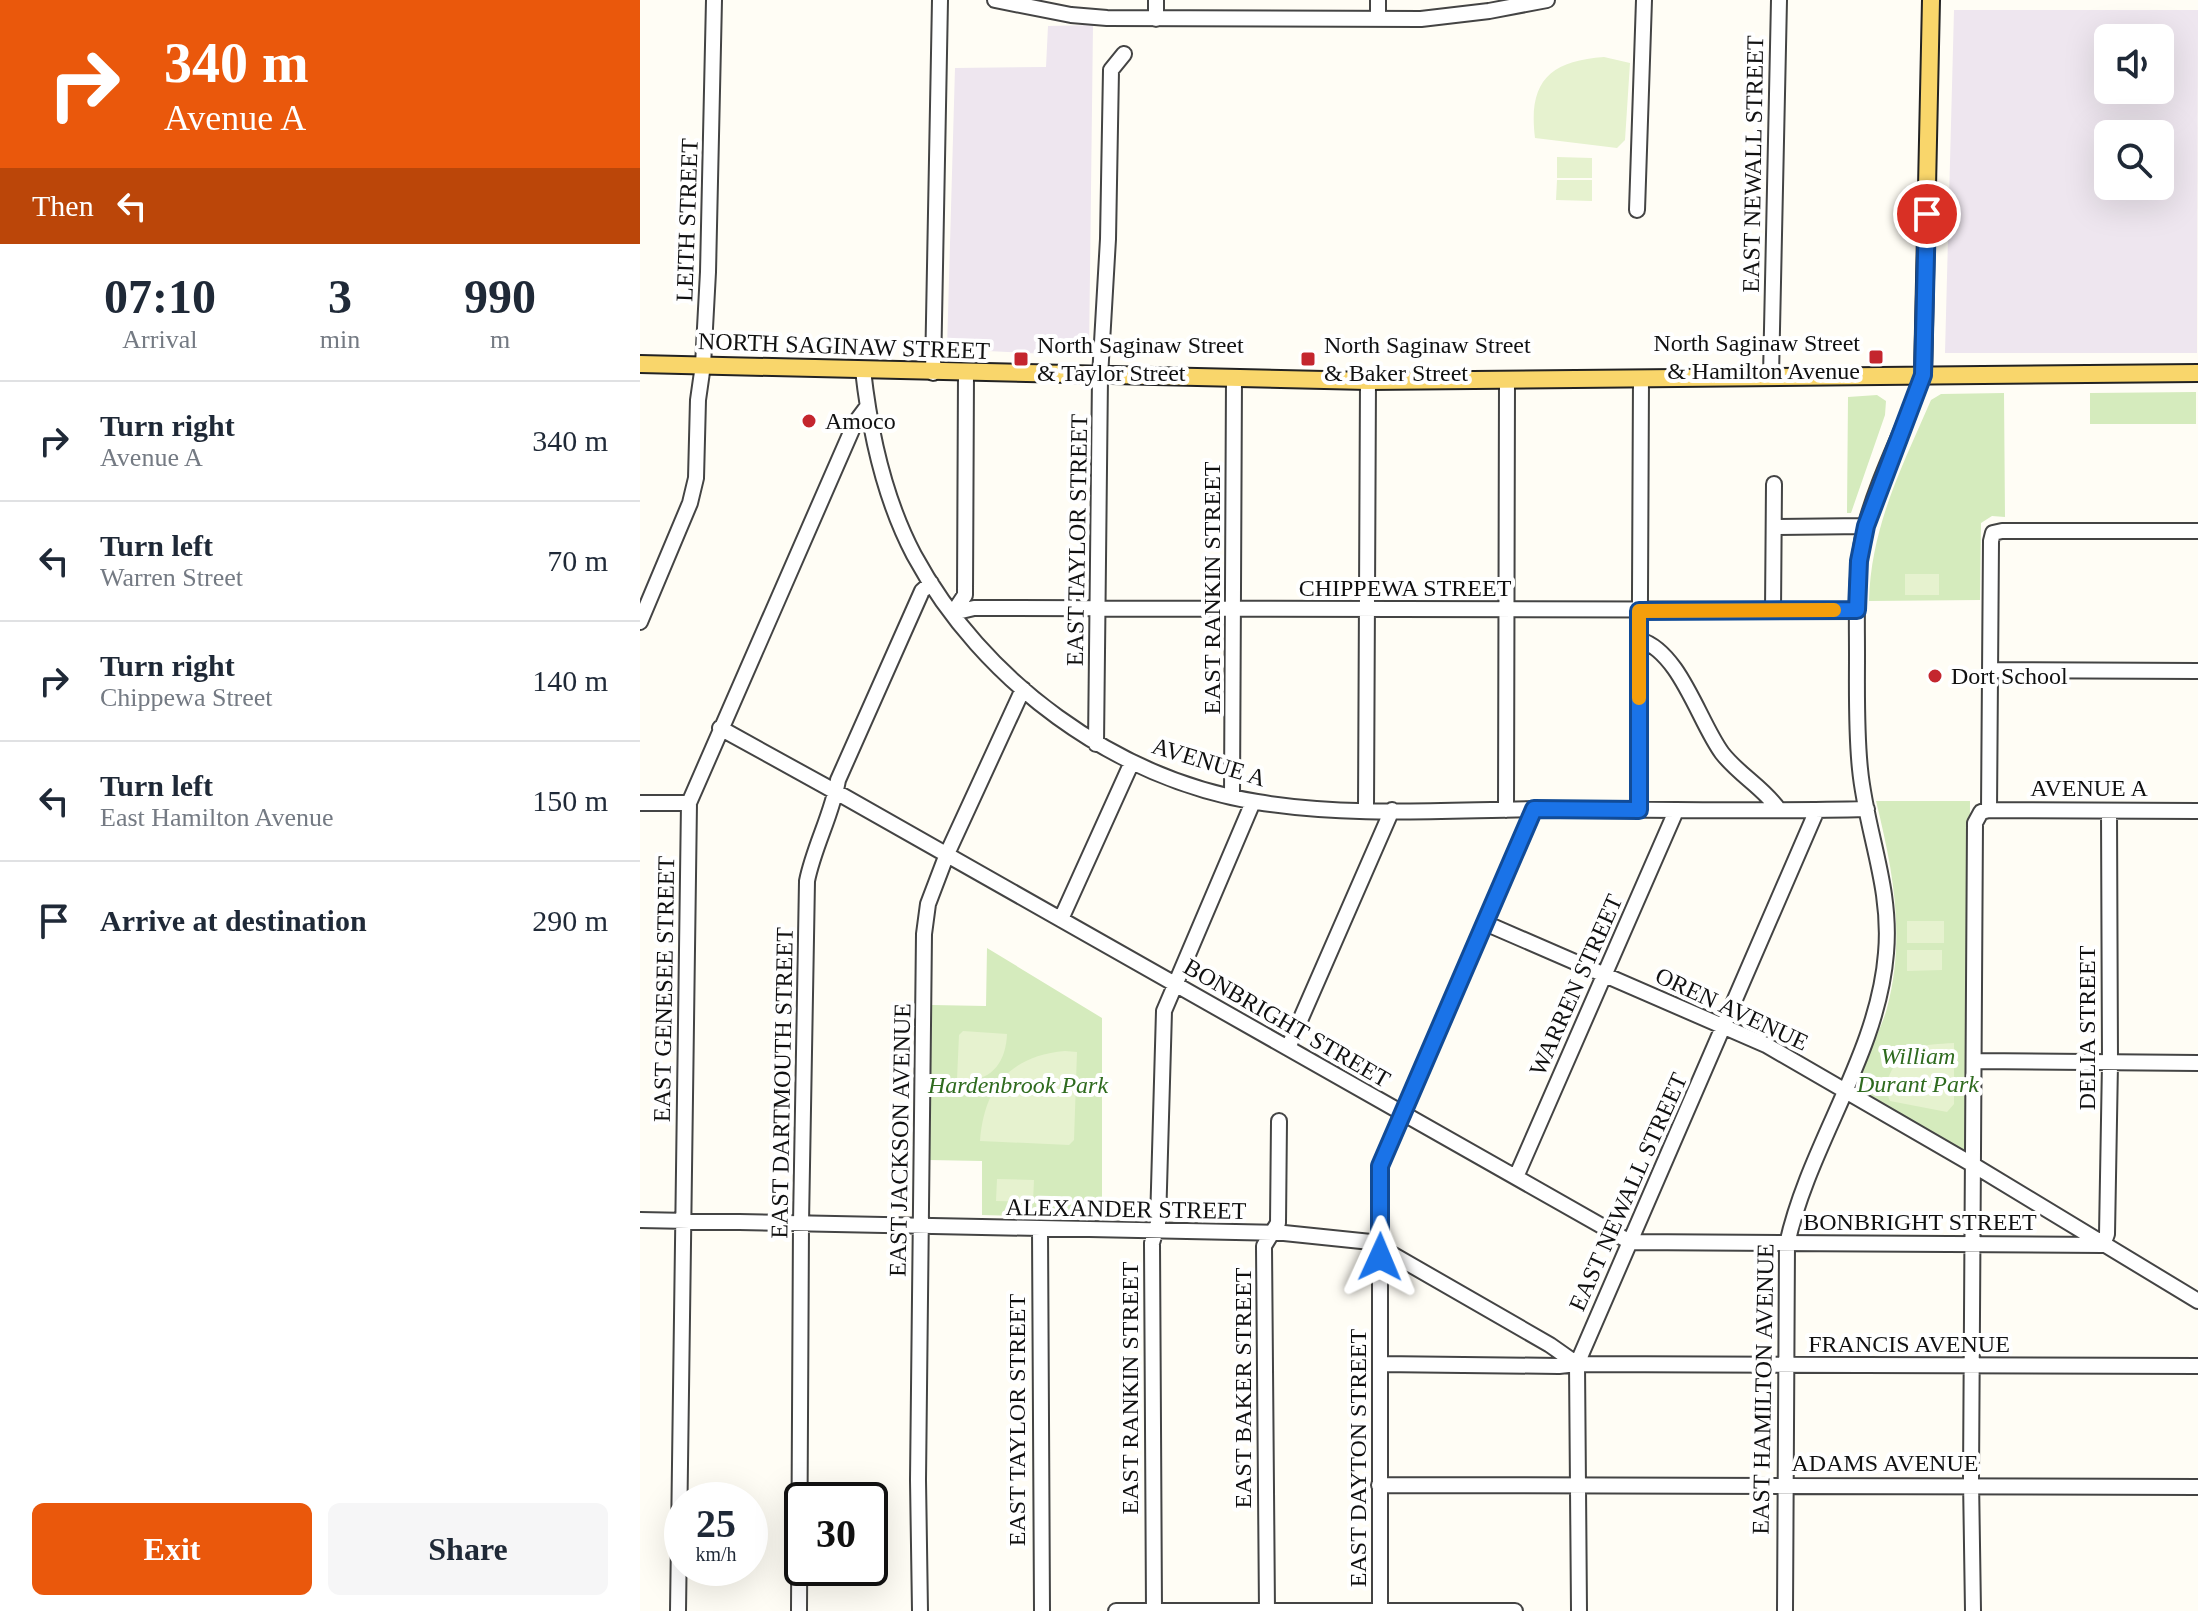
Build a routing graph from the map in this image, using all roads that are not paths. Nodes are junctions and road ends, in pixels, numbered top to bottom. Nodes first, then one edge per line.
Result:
1 (714, 0) edge
2 (940, 0) edge
3 (995, 0) edge
4 (1156, 0) edge
5 (1378, 0) edge
6 (1547, 0) edge
7 (1644, 0) edge
8 (1779, 0) edge
9 (1931, 0) edge
10 (1156, 19) junction
11 (1378, 19) junction
12 (1124, 54) dead end
13 (1637, 210) dead end
14 (640, 364) edge
15 (703, 365) junction
16 (863, 370) junction
17 (933, 373) junction
18 (2198, 373) edge
19 (966, 374) junction
20 (1923, 375) junction
21 (1771, 376) junction
22 (1100, 377) junction
23 (1641, 378) junction
24 (1234, 379) junction
25 (1507, 380) junction
26 (1368, 381) junction
27 (867, 407) junction
28 (1774, 484) dead end
29 (1866, 526) junction
30 (1774, 527) junction
31 (2198, 531) edge
32 (931, 583) junction
33 (1098, 608) junction
34 (1235, 609) junction
35 (1366, 610) junction
36 (1505, 610) junction
37 (1857, 610) junction
38 (1639, 611) junction
39 (1773, 611) junction
40 (953, 613) junction
41 (640, 622) edge
42 (1640, 640) junction
43 (1990, 670) junction
44 (2198, 671) edge
45 (1023, 689) junction
46 (720, 728) junction
47 (1096, 744) junction
48 (1132, 762) junction
49 (836, 792) junction
50 (1232, 797) junction
51 (1253, 802) junction
52 (640, 803) edge
53 (689, 803) junction
54 (1534, 809) junction
55 (1867, 809) junction
56 (1366, 810) junction
57 (1392, 810) junction
58 (1506, 810) junction
59 (1639, 810) junction
60 (1779, 810) junction
61 (1817, 810) junction
62 (1676, 811) junction
63 (1985, 811) junction
64 (2109, 811) junction
65 (2198, 811) edge
66 (947, 854) junction
67 (1061, 919) junction
68 (1485, 923) junction
69 (1604, 975) junction
70 (1174, 984) junction
71 (1723, 1027) junction
72 (1288, 1048) junction
73 (1974, 1061) junction
74 (2110, 1063) junction
75 (2198, 1063) edge
76 (1843, 1091) junction
77 (1402, 1115) junction
78 (1279, 1121) dead end
79 (1975, 1166) junction
80 (1516, 1177) junction
81 (640, 1220) edge
82 (682, 1221) junction
83 (801, 1223) junction
84 (920, 1226) junction
85 (1040, 1229) junction
86 (1157, 1232) junction
87 (1271, 1234) junction
88 (1630, 1242) junction
89 (1787, 1244) junction
90 (1972, 1244) junction
91 (2103, 1245) junction
92 (1380, 1247) junction
93 (2198, 1301) edge
94 (1380, 1364) junction
95 (1577, 1364) junction
96 (1785, 1365) junction
97 (1972, 1366) junction
98 (2198, 1366) edge
99 (1379, 1485) junction
100 (1577, 1485) junction
101 (1785, 1485) junction
102 (1971, 1487) junction
103 (2198, 1487) edge
104 (678, 1611) edge
105 (799, 1611) edge
106 (920, 1611) edge
107 (1042, 1611) edge
108 (1116, 1611) edge
109 (1155, 1611) edge
110 (1267, 1611) edge
111 (1380, 1611) edge
112 (1479, 1611) edge
113 (1515, 1611) edge
114 (1579, 1611) edge
115 (1785, 1611) edge
116 (1973, 1611) edge

1 - 15 street, LEITH STREET
2 - 17 street
3 - 10 street
4 - 10 street
5 - 11 street
6 - 11 street
7 - 13 street
8 - 21 street, EAST NEWALL STREET
9 - 20 main road, EAST HAMILTON AVENUE
10 - 11 street
12 - 22 street, EAST TAYLOR STREET
14 - 15 main road, NORTH SAGINAW STREET
15 - 16 main road, NORTH SAGINAW STREET
15 - 41 street, LEITH STREET
16 - 17 main road, NORTH SAGINAW STREET
16 - 27 street, AVENUE A
17 - 19 main road, NORTH SAGINAW STREET
18 - 20 main road, NORTH SAGINAW STREET
19 - 22 main road, NORTH SAGINAW STREET
19 - 40 street
20 - 21 main road, NORTH SAGINAW STREET
20 - 29 street, EAST HAMILTON AVENUE
21 - 23 main road, NORTH SAGINAW STREET
22 - 24 main road, NORTH SAGINAW STREET
22 - 33 street, EAST TAYLOR STREET
23 - 25 main road, NORTH SAGINAW STREET
23 - 38 street
24 - 26 main road, NORTH SAGINAW STREET
24 - 34 street, EAST RANKIN STREET
25 - 26 main road, NORTH SAGINAW STREET
25 - 36 street
26 - 35 street
27 - 32 street, AVENUE A
27 - 46 street, EAST GENESEE STREET
28 - 30 street
29 - 30 street
29 - 37 street, EAST HAMILTON AVENUE
30 - 39 street
31 - 43 street
32 - 40 street, AVENUE A
32 - 49 street, EAST DARTMOUTH STREET
33 - 34 street, CHIPPEWA STREET
33 - 40 street, CHIPPEWA STREET
33 - 47 street, EAST TAYLOR STREET
34 - 35 street, CHIPPEWA STREET
34 - 50 street, EAST RANKIN STREET
35 - 36 street, CHIPPEWA STREET
35 - 56 street
36 - 38 street, CHIPPEWA STREET
36 - 58 street
37 - 39 street, CHIPPEWA STREET
37 - 55 street, EAST HAMILTON AVENUE
38 - 39 street, CHIPPEWA STREET
38 - 42 street
40 - 45 street, AVENUE A
42 - 59 street
42 - 60 street
43 - 44 street
43 - 63 street
45 - 47 street, AVENUE A
45 - 66 street, EAST JACKSON AVENUE
46 - 49 street, BONBRIGHT STREET
46 - 53 street, EAST GENESEE STREET
47 - 48 street, AVENUE A
48 - 50 street, AVENUE A
48 - 67 street
49 - 66 street, BONBRIGHT STREET
49 - 83 street, EAST DARTMOUTH STREET
50 - 51 street, AVENUE A
51 - 56 street, AVENUE A
51 - 70 street, EAST RANKIN STREET
52 - 53 street
53 - 82 street, EAST GENESEE STREET
54 - 58 street, AVENUE A
54 - 59 street, AVENUE A
54 - 68 street, EAST DAYTON STREET
55 - 61 street, AVENUE A
55 - 76 street, EAST HAMILTON AVENUE
56 - 57 street, AVENUE A
57 - 58 street, AVENUE A
57 - 72 street
59 - 62 street, AVENUE A
60 - 61 street, AVENUE A
60 - 62 street, AVENUE A
61 - 71 street, EAST NEWALL STREET
62 - 69 street, WARREN STREET
63 - 64 street, AVENUE A
63 - 73 street
64 - 65 street, AVENUE A
64 - 74 street, DELIA STREET
66 - 67 street, BONBRIGHT STREET
66 - 84 street, EAST JACKSON AVENUE
67 - 70 street, BONBRIGHT STREET
68 - 69 street, OREN AVENUE
68 - 77 street, EAST DAYTON STREET
69 - 71 street, OREN AVENUE
69 - 80 street, WARREN STREET
70 - 72 street, BONBRIGHT STREET
70 - 86 street, EAST RANKIN STREET
71 - 76 street, OREN AVENUE
71 - 88 street, EAST NEWALL STREET
72 - 77 street, BONBRIGHT STREET
73 - 74 street
73 - 79 street
74 - 75 street
74 - 91 street, DELIA STREET
76 - 79 street, OREN AVENUE
76 - 89 street, EAST HAMILTON AVENUE
77 - 80 street, BONBRIGHT STREET
77 - 92 street, EAST DAYTON STREET
78 - 87 street, EAST BAKER STREET
79 - 90 street
79 - 91 street, OREN AVENUE
80 - 88 street, BONBRIGHT STREET
81 - 82 street, ALEXANDER STREET
82 - 83 street, ALEXANDER STREET
82 - 104 street, EAST GENESEE STREET
83 - 84 street, ALEXANDER STREET
83 - 105 street, EAST DARTMOUTH STREET
84 - 85 street, ALEXANDER STREET
84 - 106 street, EAST JACKSON AVENUE
85 - 86 street, ALEXANDER STREET
85 - 107 street, EAST TAYLOR STREET
86 - 87 street, ALEXANDER STREET
86 - 109 street, EAST RANKIN STREET
87 - 92 street, ALEXANDER STREET
87 - 110 street, EAST BAKER STREET
88 - 89 street, BONBRIGHT STREET
88 - 95 street, EAST NEWALL STREET
89 - 90 street, BONBRIGHT STREET
89 - 96 street, EAST HAMILTON AVENUE
90 - 91 street, BONBRIGHT STREET
90 - 97 street
91 - 93 street, OREN AVENUE
92 - 94 street, EAST DAYTON STREET
92 - 95 street, ALEXANDER STREET
94 - 95 street, FRANCIS AVENUE
94 - 99 street, EAST DAYTON STREET
95 - 96 street, FRANCIS AVENUE
95 - 100 street, EAST NEWALL STREET
96 - 97 street, FRANCIS AVENUE
96 - 101 street, EAST HAMILTON AVENUE
97 - 98 street, FRANCIS AVENUE
97 - 102 street
99 - 100 street, ADAMS AVENUE
99 - 111 street, EAST DAYTON STREET
100 - 101 street, ADAMS AVENUE
100 - 114 street, EAST NEWALL STREET
101 - 102 street, ADAMS AVENUE
101 - 115 street, EAST HAMILTON AVENUE
102 - 103 street, ADAMS AVENUE
102 - 116 street
108 - 109 street
109 - 110 street
110 - 111 street
111 - 112 street
112 - 113 street

